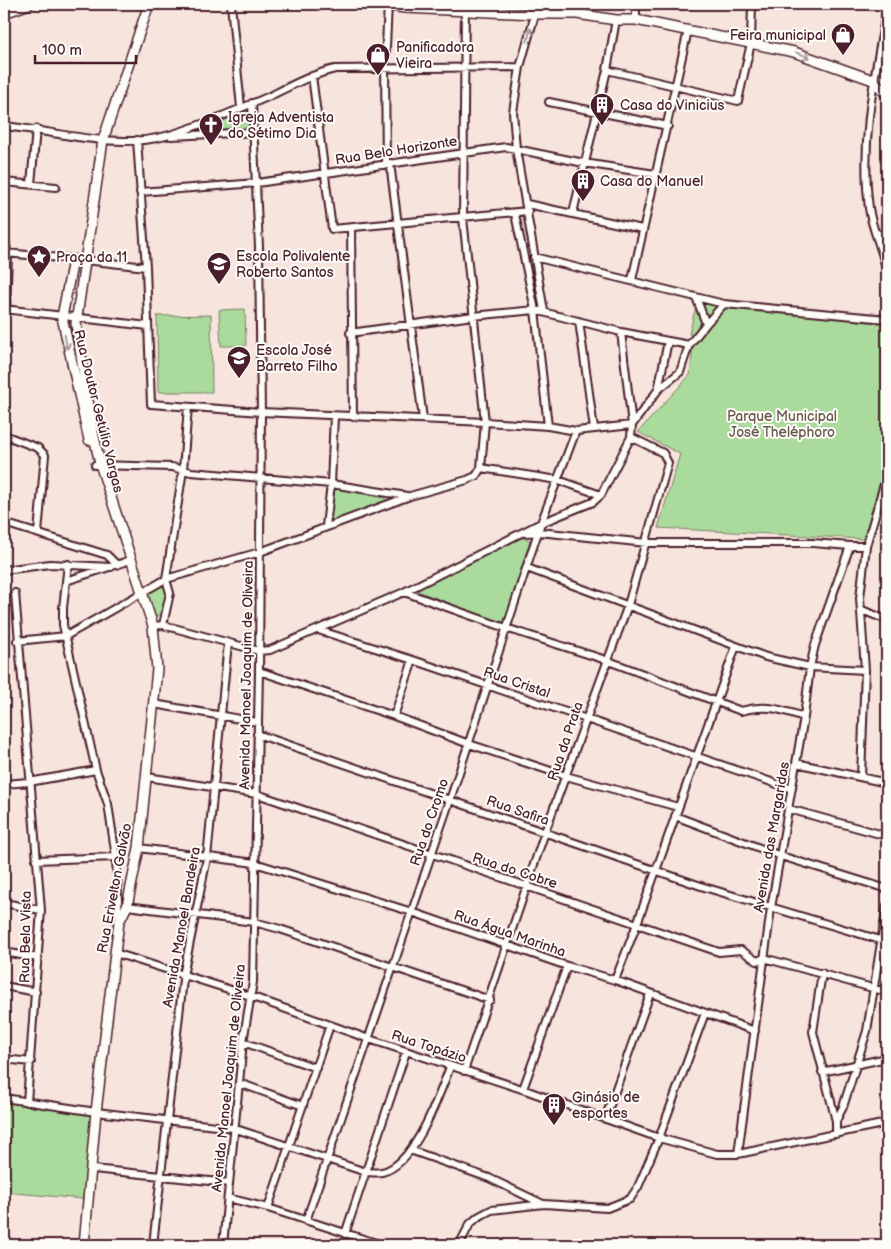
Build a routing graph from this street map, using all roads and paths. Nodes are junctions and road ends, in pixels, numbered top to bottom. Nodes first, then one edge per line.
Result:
1 (29, 4) edge
2 (149, 4) edge
3 (231, 4) edge
4 (380, 4) edge
5 (388, 4) edge
6 (538, 4) edge
7 (636, 4) edge
8 (752, 4) edge
9 (13, 6) edge
10 (404, 6) edge
11 (465, 8) edge
12 (887, 8) edge
13 (4, 13) edge
14 (534, 14) junction
15 (616, 20) junction
16 (636, 20) junction
17 (886, 21) edge
18 (688, 30) junction
19 (751, 42) junction
20 (385, 66) junction
21 (464, 67) junction
22 (520, 67) junction
23 (607, 70) junction
24 (312, 76) junction
25 (873, 80) junction
26 (677, 86) junction
27 (887, 95) edge
28 (549, 102) dead end
29 (252, 103) junction
30 (241, 108) junction
31 (597, 111) junction
32 (4, 126) edge
33 (668, 126) junction
34 (36, 129) junction
35 (254, 132) junction
36 (165, 136) junction
37 (103, 140) junction
38 (137, 140) junction
39 (516, 149) junction
40 (464, 151) junction
41 (388, 163) junction
42 (584, 163) junction
43 (324, 174) junction
44 (655, 174) junction
45 (4, 182) edge
46 (257, 183) junction
47 (31, 184) junction
48 (56, 187) dead end
49 (140, 192) junction
50 (527, 208) junction
51 (573, 213) junction
52 (515, 214) junction
53 (463, 218) junction
54 (398, 223) junction
55 (351, 228) junction
56 (642, 228) junction
57 (874, 232) junction
58 (4, 238) edge
59 (887, 238) edge
60 (6, 254) edge
61 (534, 257) junction
62 (73, 262) junction
63 (85, 262) junction
64 (146, 267) junction
65 (887, 274) edge
66 (632, 280) junction
67 (696, 297) junction
68 (65, 304) junction
69 (724, 304) junction
70 (78, 307) junction
71 (5, 309) edge
72 (535, 310) junction
73 (544, 311) junction
74 (473, 316) junction
75 (62, 317) junction
76 (76, 319) junction
77 (887, 320) edge
78 (579, 321) junction
79 (706, 324) junction
80 (410, 325) junction
81 (148, 326) junction
82 (621, 332) junction
83 (350, 333) junction
84 (668, 341) junction
85 (688, 345) junction
86 (658, 390) junction
87 (188, 407) junction
88 (261, 412) junction
89 (334, 416) junction
90 (353, 417) junction
91 (423, 419) junction
92 (485, 422) junction
93 (632, 425) junction
94 (548, 426) junction
95 (594, 429) junction
96 (576, 431) junction
97 (4, 435) edge
98 (631, 437) junction
99 (98, 465) junction
100 (481, 468) junction
101 (183, 470) junction
102 (887, 474) edge
103 (260, 479) junction
104 (558, 480) junction
105 (331, 484) junction
106 (885, 487) edge
107 (601, 495) junction
108 (410, 496) junction
109 (4, 523) edge
110 (541, 523) junction
111 (326, 526) junction
112 (539, 532) junction
113 (38, 533) junction
114 (524, 534) junction
115 (647, 543) junction
116 (850, 546) junction
117 (866, 546) junction
118 (260, 552) junction
119 (130, 562) junction
120 (68, 564) junction
121 (114, 566) junction
122 (527, 568) junction
123 (4, 570) edge
124 (166, 580) junction
125 (66, 581) junction
126 (140, 592) junction
127 (404, 592) junction
128 (15, 593) dead end
129 (628, 605) junction
130 (862, 610) junction
131 (887, 620) edge
132 (163, 625) junction
133 (153, 626) junction
134 (506, 628) junction
135 (318, 630) junction
136 (66, 636) junction
137 (17, 641) junction
138 (228, 643) junction
139 (736, 646) junction
140 (259, 651) junction
141 (414, 660) junction
142 (606, 660) junction
143 (810, 667) junction
144 (865, 670) junction
145 (259, 671) junction
146 (488, 685) junction
147 (717, 701) junction
148 (154, 704) junction
149 (222, 716) junction
150 (394, 716) junction
151 (804, 717) junction
152 (586, 718) junction
153 (257, 722) junction
154 (257, 734) junction
155 (469, 744) junction
156 (696, 756) junction
157 (796, 763) junction
158 (96, 770) junction
159 (566, 776) junction
160 (147, 777) junction
161 (861, 777) junction
162 (29, 782) junction
163 (887, 783) edge
164 (4, 784) edge
165 (213, 787) junction
166 (792, 789) junction
167 (256, 794) junction
168 (450, 800) junction
169 (678, 807) junction
170 (789, 809) junction
171 (675, 816) junction
172 (545, 832) junction
173 (887, 836) edge
174 (139, 848) junction
175 (430, 855) junction
176 (781, 856) junction
177 (116, 857) junction
178 (207, 858) junction
179 (36, 860) junction
180 (255, 863) junction
181 (657, 869) junction
182 (527, 888) junction
183 (887, 889) edge
184 (4, 903) edge
185 (887, 905) edge
186 (127, 906) junction
187 (771, 908) junction
188 (41, 910) junction
189 (412, 912) junction
190 (195, 915) junction
191 (119, 922) junction
192 (254, 922) junction
193 (637, 924) junction
194 (884, 941) edge
195 (507, 946) junction
196 (4, 952) edge
197 (115, 953) junction
198 (38, 958) junction
199 (764, 958) junction
200 (394, 966) junction
201 (567, 966) junction
202 (822, 973) junction
203 (184, 974) junction
204 (615, 980) junction
205 (4, 986) edge
206 (875, 989) junction
207 (36, 992) junction
208 (887, 992) edge
209 (650, 994) junction
210 (250, 996) junction
211 (490, 1000) junction
212 (705, 1013) junction
213 (330, 1025) junction
214 (755, 1030) junction
215 (369, 1040) junction
216 (243, 1042) junction
217 (406, 1052) junction
218 (887, 1058) edge
219 (4, 1059) edge
220 (30, 1062) junction
221 (856, 1064) junction
222 (450, 1067) junction
223 (316, 1068) junction
224 (464, 1071) junction
225 (822, 1072) junction
226 (239, 1084) junction
227 (523, 1089) junction
228 (4, 1098) edge
229 (27, 1102) junction
230 (303, 1106) junction
231 (96, 1112) junction
232 (166, 1119) junction
233 (605, 1119) junction
234 (836, 1121) junction
235 (887, 1123) edge
236 (233, 1128) junction
237 (836, 1134) junction
238 (659, 1138) junction
239 (289, 1145) junction
240 (410, 1150) junction
241 (738, 1154) junction
242 (328, 1158) junction
243 (93, 1169) junction
244 (366, 1172) junction
245 (161, 1176) junction
246 (229, 1183) junction
247 (228, 1198) junction
248 (544, 1204) junction
249 (268, 1208) junction
250 (306, 1221) junction
251 (345, 1234) junction
252 (84, 1245) edge
253 (153, 1245) edge
254 (224, 1245) edge
255 (382, 1245) edge
256 (459, 1245) edge

1 - 9 main road
2 - 37 main road, Rua Doutor Getúlio Vargas
3 - 30 street
4 - 5 main road
5 - 10 main road
5 - 20 street
6 - 14 street
7 - 16 street
8 - 19 street
9 - 13 main road
10 - 11 main road
11 - 14 main road
11 - 21 street
12 - 17 street
14 - 15 main road
22 -> 14 street
15 - 16 main road
15 - 23 street
16 - 18 main road
17 - 25 street
18 - 19 main road
18 - 26 street
19 -> 25 main road
19 - 26 street
20 - 21 street
20 - 24 street
20 - 41 street
21 - 22 street
21 - 40 street
22 - 39 street
23 - 26 street
23 - 31 street
24 - 29 street
24 - 43 street
25 - 27 main road
25 - 57 street
26 - 33 street
28 - 31 street
29 - 30 street
29 - 35 street, Avenida Manoel Joaquim de Oliveira
30 - 36 street
31 - 33 street
31 - 42 street
32 - 34 street
33 - 44 street
34 - 37 street
34 - 47 street
35 - 36 street
35 - 46 street, Avenida Manoel Joaquim de Oliveira
36 - 38 street
37 - 38 street
37 - 63 main road, Rua Doutor Getúlio Vargas
38 - 49 street
39 - 40 street, Rua Belo Horizonte
39 - 42 street, Rua Belo Horizonte
39 - 50 street
40 - 41 street, Rua Belo Horizonte
40 - 53 street
41 - 43 street, Rua Belo Horizonte
41 - 54 street
42 - 44 street, Rua Belo Horizonte
42 - 51 street
43 - 46 street, Rua Belo Horizonte
43 - 55 street
44 - 56 street
45 - 47 street
46 - 49 street, Rua Belo Horizonte
46 - 88 street, Avenida Manoel Joaquim de Oliveira
47 - 48 street
49 - 64 street
50 - 51 street
50 - 52 street
50 - 61 street
51 - 56 street
52 - 53 street
52 - 72 street
53 - 54 street
53 - 74 street
54 - 55 street
54 - 80 street
55 - 83 street
56 - 66 street
57 - 59 street
57 - 65 street
58 - 60 street
60 - 62 street
60 - 71 street
61 - 66 street
61 - 73 street
62 - 63 main road
62 - 68 main road, Rua Doutor Getúlio Vargas
63 - 64 street
63 - 70 main road, Rua Doutor Getúlio Vargas
64 - 81 street
66 - 67 street
67 - 69 street
67 - 79 street
68 - 70 main road
68 - 75 main road, Rua Doutor Getúlio Vargas
69 - 77 street
69 - 79 street
70 - 76 main road, Rua Doutor Getúlio Vargas
71 - 75 street
72 - 73 street
72 - 74 street
72 - 94 street
73 - 78 street
74 - 80 street
74 - 92 street
75 - 76 street
75 -> 99 main road, Rua Doutor Getúlio Vargas
76 - 81 street
76 - 99 main road, Rua Doutor Getúlio Vargas
78 - 82 street
78 - 95 street
79 - 85 street
80 - 83 street
80 - 91 street
81 - 87 street
82 - 84 street
82 - 93 street
83 - 90 street
84 - 85 street
84 - 86 street
85 - 86 street
86 - 93 street
87 - 88 street
87 - 101 street
88 - 89 street
88 - 103 street, Avenida Manoel Joaquim de Oliveira
89 - 90 street
89 - 105 street
90 - 91 street
91 - 92 street
92 - 94 street
92 - 100 street
93 - 95 street
93 - 98 street
94 - 96 street
95 - 96 street
96 - 104 street, Rua do Cromo
97 - 113 street
98 - 107 street
98 - 115 street, Rua da Prata
99 - 101 street
99 - 119 main road, Rua Doutor Getúlio Vargas
100 - 104 street
100 - 108 street
101 - 103 street
101 - 124 street
102 - 106 street
103 - 105 street
103 - 118 street, Avenida Manoel Joaquim de Oliveira
104 - 107 street
104 - 110 street, Rua do Cromo
105 - 108 street
105 - 111 street
106 - 117 street
107 - 110 street
108 - 111 street
109 - 113 street
110 - 112 street, Rua do Cromo
110 - 114 street
111 - 118 street
112 - 114 street
112 - 115 street
112 - 122 street, Rua do Cromo
113 - 121 street
114 - 127 street
115 - 116 street
115 - 129 street, Rua da Prata
116 - 117 street
116 - 143 street, Avenida das Margaridas
117 - 130 street
118 - 124 street
118 - 140 street, Avenida Manoel Joaquim de Oliveira
119 - 121 street
119 - 126 main road, Rua Doutor Getúlio Vargas
120 - 121 street
120 - 123 street
120 - 125 street
121 - 125 street
122 - 129 street
122 - 134 street, Rua do Cromo
124 - 126 street
124 - 132 street
125 - 136 street
126 - 133 main road, Rua Doutor Getúlio Vargas
126 - 136 street
127 - 134 street
127 - 135 street
128 - 137 street, Rua Bela Vista
129 - 139 street
129 - 142 street, Rua da Prata
130 - 131 street
130 - 144 street
132 - 133 street
132 - 138 street
133 - 148 main road, Rua Erivelton Galvão
134 - 142 street
134 - 146 street, Rua do Cromo
135 - 140 street
135 - 141 street, Rua Cristal
136 - 137 street
136 - 158 street
137 - 162 street, Rua Bela Vista
138 - 140 street
138 - 149 street, Avenida Manoel Bandeira
139 - 143 street
139 - 147 street
140 - 145 street, Avenida Manoel Joaquim de Oliveira
141 - 146 street, Rua Cristal
141 - 150 street
142 - 147 street
142 - 152 street, Rua da Prata
143 - 144 street
143 - 151 street, Avenida das Margaridas
144 - 161 street
145 - 150 street
145 - 153 street, Avenida Manoel Joaquim de Oliveira
146 - 152 street, Rua Cristal
146 - 155 street, Rua do Cromo
147 - 151 street
147 - 156 street
148 - 149 street
148 - 160 main road, Rua Erivelton Galvão
149 - 153 street
149 - 165 street, Avenida Manoel Bandeira
150 - 155 street
151 - 157 street, Avenida das Margaridas
152 - 156 street, Rua Cristal
152 - 159 street, Rua da Prata
153 - 154 street, Avenida Manoel Joaquim de Oliveira
154 - 167 street, Avenida Manoel Joaquim de Oliveira
154 - 168 street, Rua Safira
155 - 159 street
155 - 168 street, Rua do Cromo
156 - 166 street, Rua Cristal
156 - 169 street
157 - 161 street
157 - 166 street, Avenida das Margaridas
158 - 162 street
158 - 177 street
159 - 169 street
159 - 172 street, Rua da Prata
160 - 165 street, Rua do Cobre
160 - 174 main road, Rua Erivelton Galvão
161 - 163 street
162 - 164 street
162 - 179 street, Rua Bela Vista
165 - 167 street, Rua do Cobre
165 - 178 street, Avenida Manoel Bandeira
166 - 170 street, Avenida das Margaridas
167 - 175 street, Rua do Cobre
167 - 180 street, Avenida Manoel Joaquim de Oliveira
168 - 172 street, Rua Safira
168 - 175 street, Rua do Cromo
169 - 171 street
170 - 173 street
170 - 176 street, Avenida das Margaridas
171 - 176 street
171 - 181 street
172 - 181 street, Rua Safira
172 - 182 street, Rua da Prata
174 - 178 street, Rua Água Marinha
174 - 186 main road, Rua Erivelton Galvão
175 - 182 street, Rua do Cobre
175 - 189 street, Rua do Cromo
176 - 183 street
176 - 187 street, Avenida das Margaridas
177 - 179 street
177 - 191 street
178 - 180 street, Rua Água Marinha
178 - 190 street, Avenida Manoel Bandeira
179 - 188 street, Rua Bela Vista
180 - 189 street, Rua Água Marinha
180 - 192 street, Avenida Manoel Joaquim de Oliveira
181 - 187 street, Rua Safira
181 - 193 street
182 - 193 street, Rua do Cobre
182 - 195 street, Rua da Prata
184 - 188 street
185 - 194 street
186 - 190 street
186 - 191 main road, Rua Erivelton Galvão
187 - 194 street, Rua Safira
187 - 199 street, Avenida das Margaridas
188 - 198 street, Rua Bela Vista
189 - 195 street, Rua Água Marinha
189 - 200 street, Rua do Cromo
190 - 192 street
190 - 203 street, Avenida Manoel Bandeira
191 - 197 main road, Rua Erivelton Galvão
192 - 200 street
192 - 210 street, Avenida Manoel Joaquim de Oliveira
193 - 199 street, Rua do Cobre
193 - 204 street
194 - 206 street
195 - 201 street, Rua Água Marinha
195 - 211 street, Rua da Prata
196 - 198 street
197 - 203 street, Rua Topázio
197 - 231 main road, Rua Erivelton Galvão
198 - 207 street, Rua Bela Vista
199 - 202 street
199 - 214 street, Avenida das Margaridas
200 - 211 street
200 - 215 street, Rua do Cromo
201 - 204 street, Rua Água Marinha
201 - 227 street
202 - 206 street
202 - 225 street
203 - 210 street, Rua Topázio
203 - 232 street, Avenida Manoel Bandeira
204 - 209 street, Rua Água Marinha
205 - 207 street
206 - 208 street
206 - 221 street
207 - 220 street, Rua Bela Vista
209 - 212 street, Rua Água Marinha
209 - 233 street
210 - 213 street, Rua Topázio
210 - 216 street, Avenida Manoel Joaquim de Oliveira
211 - 224 street, Rua da Prata
212 - 214 street, Rua Água Marinha
212 - 238 street
213 - 215 street, Rua Topázio
213 - 223 street
214 - 241 street, Avenida das Margaridas
215 - 217 street, Rua Topázio
215 - 242 street, Rua do Cromo
216 - 223 street
216 - 226 street, Avenida Manoel Joaquim de Oliveira
217 - 222 street, Rua Topázio
217 - 244 street
218 - 221 street
219 - 220 street
220 - 229 street, Rua Bela Vista
221 - 225 street
221 - 234 street
222 - 224 street, Rua Topázio
222 - 240 street
223 - 230 street
224 - 227 street, Rua Topázio
225 - 234 street
226 - 230 street
226 - 236 street, Avenida Manoel Joaquim de Oliveira
227 - 233 street, Rua Topázio
228 - 229 street
229 - 231 street
230 - 239 street
231 - 232 street
231 - 243 main road, Rua Erivelton Galvão
232 - 236 street
232 - 245 street, Avenida Manoel Bandeira
233 - 238 street, Rua Topázio
234 - 237 street
235 - 237 street, Rua Topázio
236 - 239 street
236 - 246 street, Avenida Manoel Joaquim de Oliveira
237 - 241 street, Rua Topázio
238 - 241 street, Rua Topázio
238 - 248 street
239 - 242 street
239 - 249 street
240 - 244 street
240 - 248 street
242 - 244 street
242 - 250 street, Rua do Cromo
243 - 245 street
243 - 252 main road, Rua Erivelton Galvão
244 - 251 street
245 - 246 street
245 - 253 street, Avenida Manoel Bandeira
246 - 247 street, Avenida Manoel Joaquim de Oliveira
247 - 249 street
247 - 254 street, Avenida Manoel Joaquim de Oliveira
248 - 256 street
249 - 250 street
250 - 251 street
251 - 255 street

